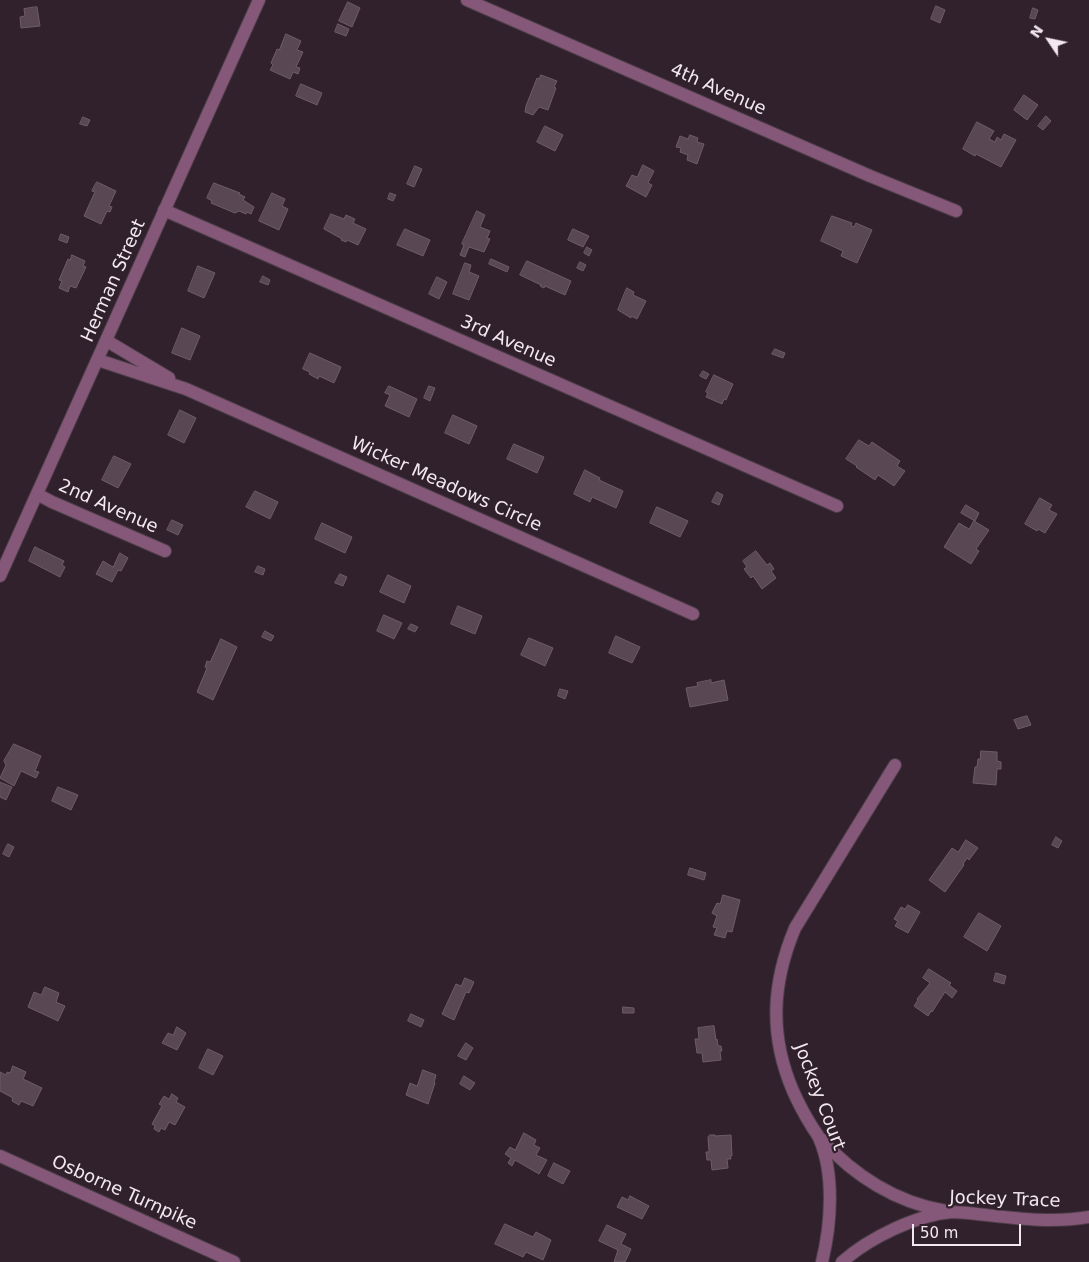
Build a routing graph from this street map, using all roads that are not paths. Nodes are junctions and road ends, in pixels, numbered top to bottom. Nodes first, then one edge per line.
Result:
1 (259, 0) edge
2 (467, 0) edge
3 (164, 210) junction
4 (956, 211) dead end
5 (107, 341) junction
6 (98, 360) junction
7 (186, 389) junction
8 (37, 494) junction
9 (837, 506) dead end
10 (165, 551) dead end
11 (0, 576) edge
12 (693, 614) dead end
13 (895, 765) dead end
14 (819, 1138) junction
15 (0, 1156) edge
16 (952, 1212) junction
17 (1089, 1217) edge
18 (234, 1262) edge
19 (822, 1262) edge
20 (842, 1262) edge

1 - 3 street, Herman Street
2 - 4 street, 4th Avenue
3 - 5 street, Herman Street
3 - 9 street, 3rd Avenue
5 - 6 street, Herman Street
5 - 7 street, Wicker Meadows Circle
6 - 7 street, Wicker Meadows Circle
6 - 8 street, Herman Street
7 - 12 street, Wicker Meadows Circle
8 - 10 street, 2nd Avenue
8 - 11 street, Herman Street
13 - 14 street, Jockey Court
14 - 16 street
14 - 19 street, Jockey Court
15 - 18 street, Osborne Turnpike
16 - 17 street, Jockey Trace
16 - 20 street, Jockey Trace

